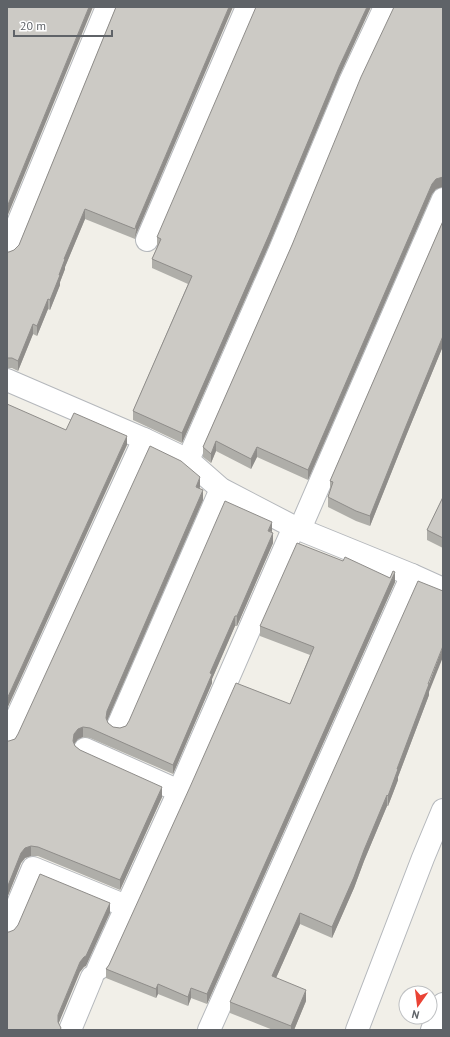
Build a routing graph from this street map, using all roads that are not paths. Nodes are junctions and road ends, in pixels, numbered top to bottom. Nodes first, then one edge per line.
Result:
1 (108, 7) edge
2 (247, 7) edge
3 (385, 7) edge
4 (443, 199) edge
5 (147, 240) dead end
6 (7, 250) edge
7 (7, 381) edge
8 (144, 439) junction
9 (188, 460) junction
10 (221, 489) junction
11 (297, 528) junction
12 (412, 575) junction
13 (443, 589) edge
14 (118, 726) edge
15 (7, 739) edge
16 (85, 749) dead end
17 (179, 791) junction
18 (443, 810) edge
19 (126, 906) junction
20 (7, 930) edge
21 (443, 1004) edge
22 (70, 1030) edge
23 (209, 1030) edge
24 (357, 1030) edge
25 (432, 1030) edge

1 - 6 street
2 - 5 street
3 - 9 street
4 - 11 street
7 - 8 street
8 - 9 street
8 - 15 street
9 - 10 street
10 - 11 street
10 - 14 street
11 - 12 street
11 - 17 street
12 - 13 street
12 - 23 street
16 - 17 street
17 - 19 street
18 - 24 street
19 - 20 street
19 - 22 street
21 - 25 street

